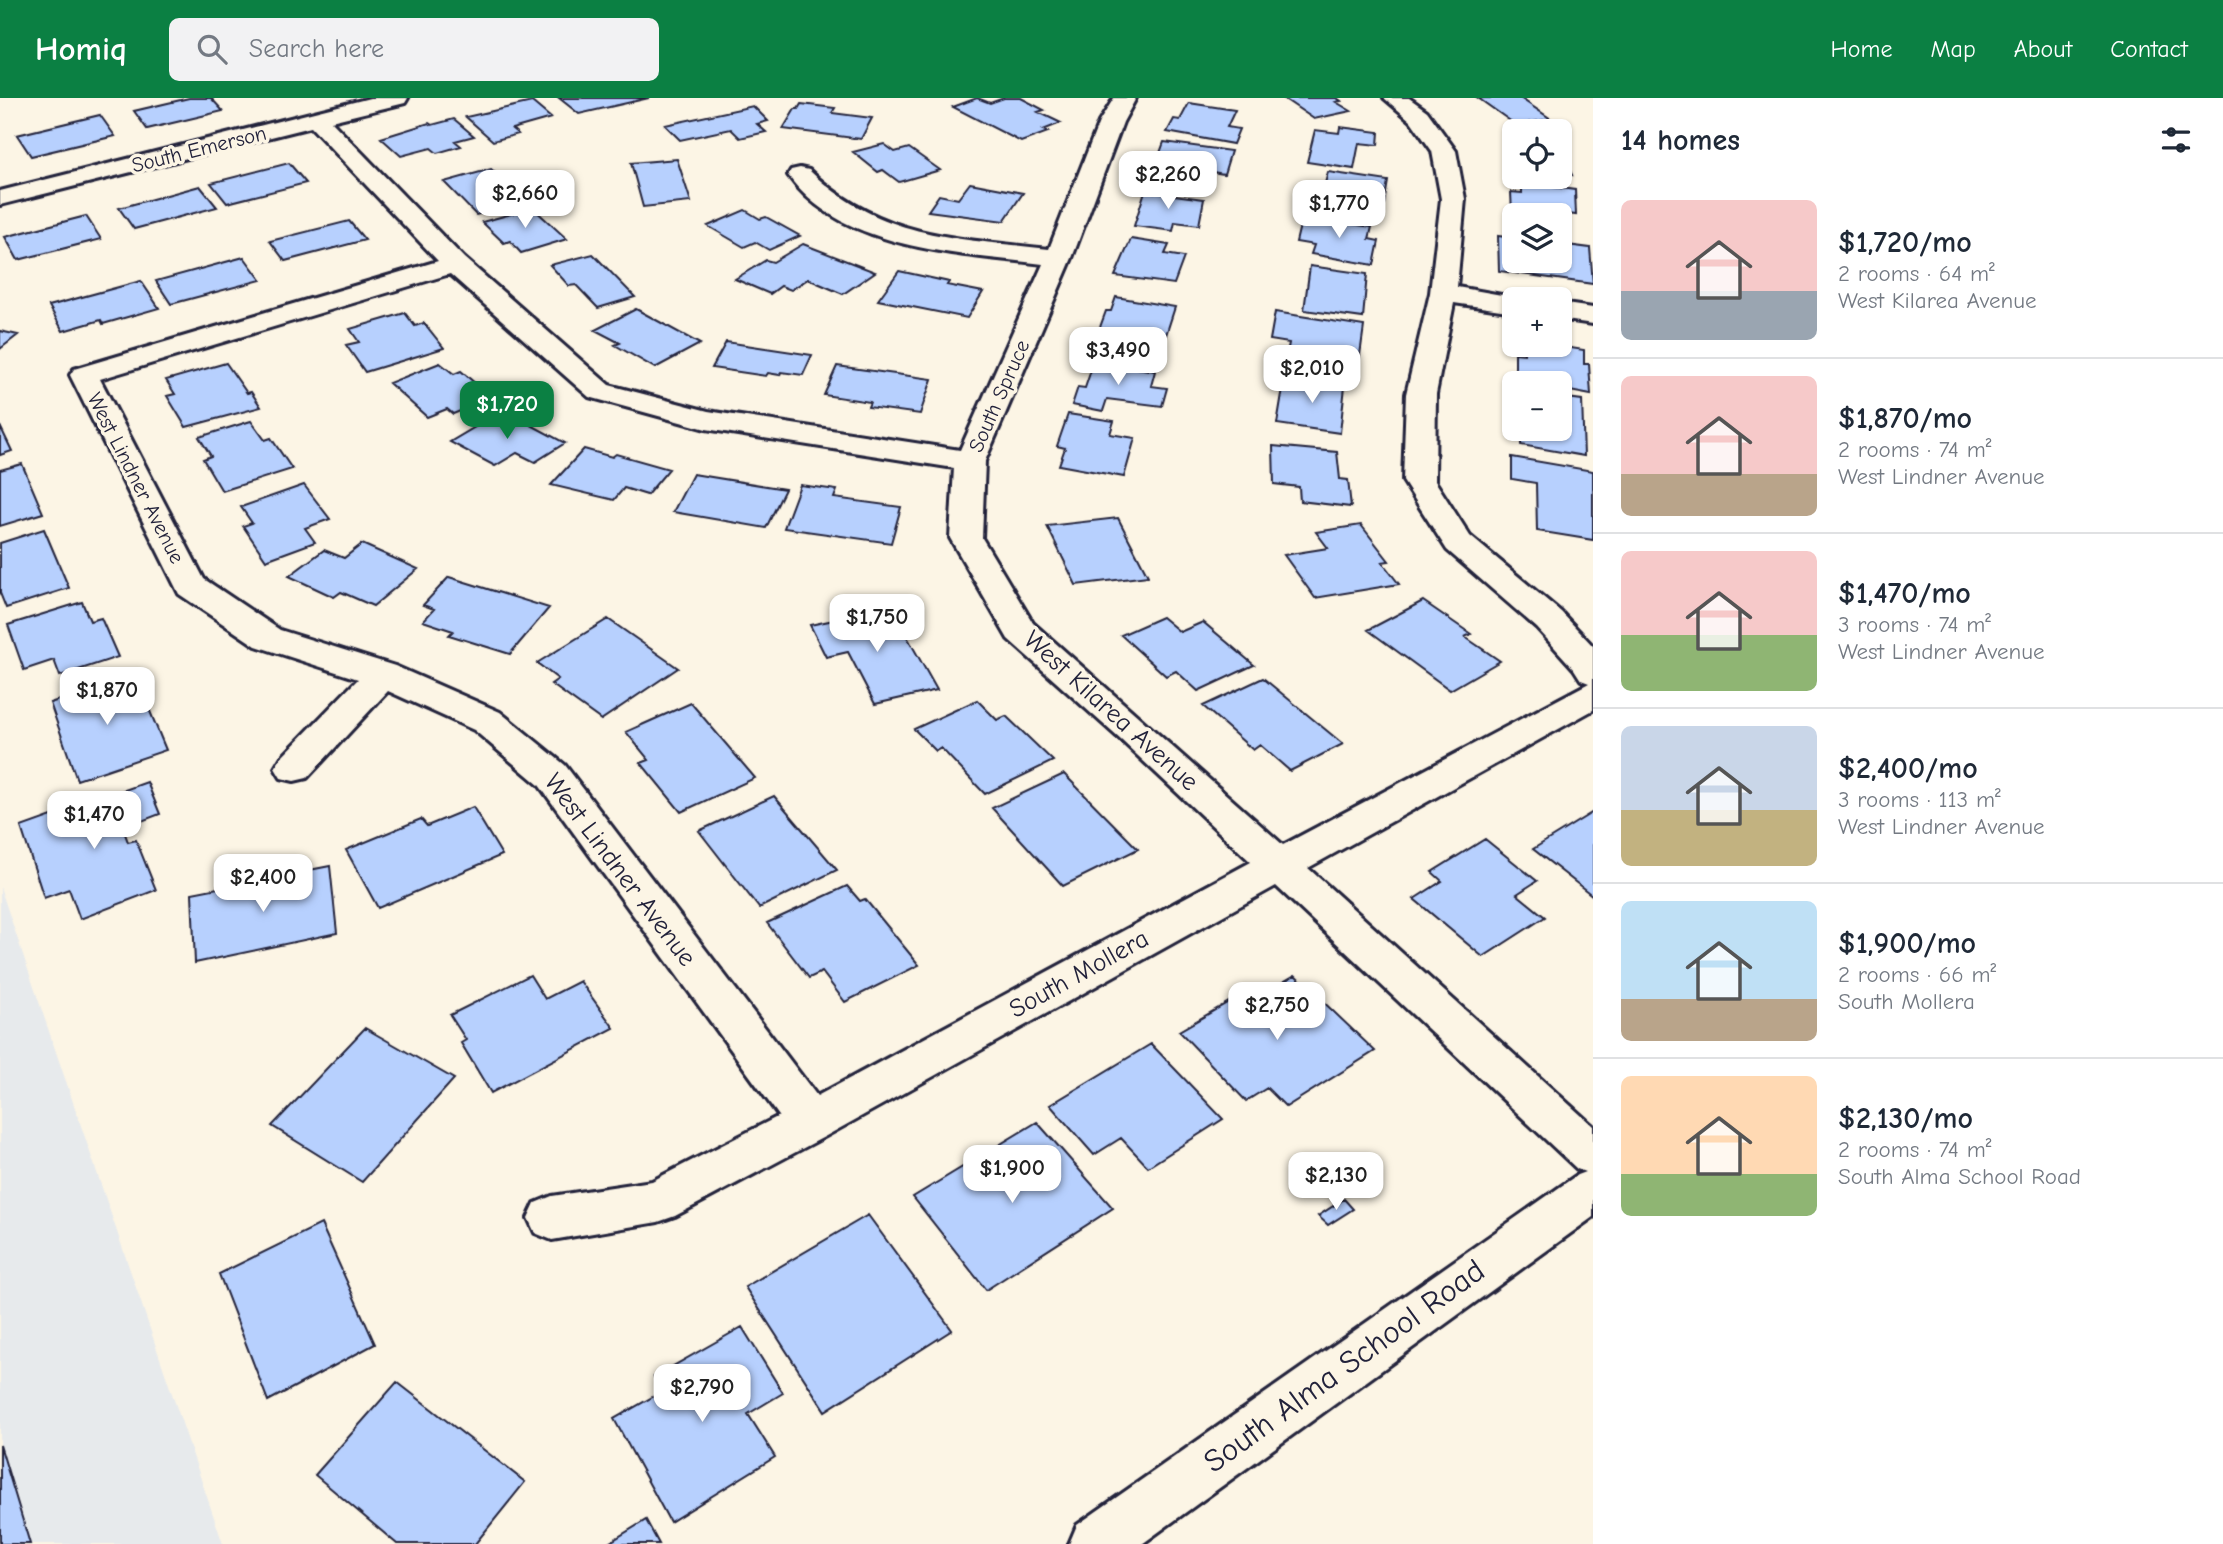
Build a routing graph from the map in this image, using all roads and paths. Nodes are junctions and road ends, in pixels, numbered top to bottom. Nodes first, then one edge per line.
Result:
1 (397, 98) edge
2 (1125, 98) edge
3 (1395, 98) edge
4 (316, 119) junction
5 (800, 175) dead end
6 (0, 198) edge
7 (1059, 258) junction
8 (456, 264) junction
9 (1443, 293) junction
10 (1502, 302) edge
11 (1572, 313) edge
12 (1593, 316) edge
13 (970, 461) junction
14 (383, 674) junction
15 (1592, 677) edge
16 (294, 768) dead end
17 (1279, 864) junction
18 (810, 1122) junction
19 (1593, 1155) edge
20 (1593, 1190) edge
21 (552, 1218) dead end
22 (1096, 1544) edge

1 - 4 street, South Emerson
2 - 7 street, South Spruce
3 - 9 street
4 - 6 street, South Emerson
4 - 8 street
5 - 7 street
7 - 13 street, South Spruce
8 - 13 street
8 - 14 street, West Lindner Avenue
9 - 10 street
9 - 15 street
11 - 12 street
13 - 17 street, West Kilarea Avenue
14 - 16 street
14 - 18 street, West Lindner Avenue
15 - 17 street, South Mollera
17 - 18 street, South Mollera
17 - 19 street, West Kilarea Avenue
18 - 21 street, South Mollera
20 - 22 street, South Alma School Road

